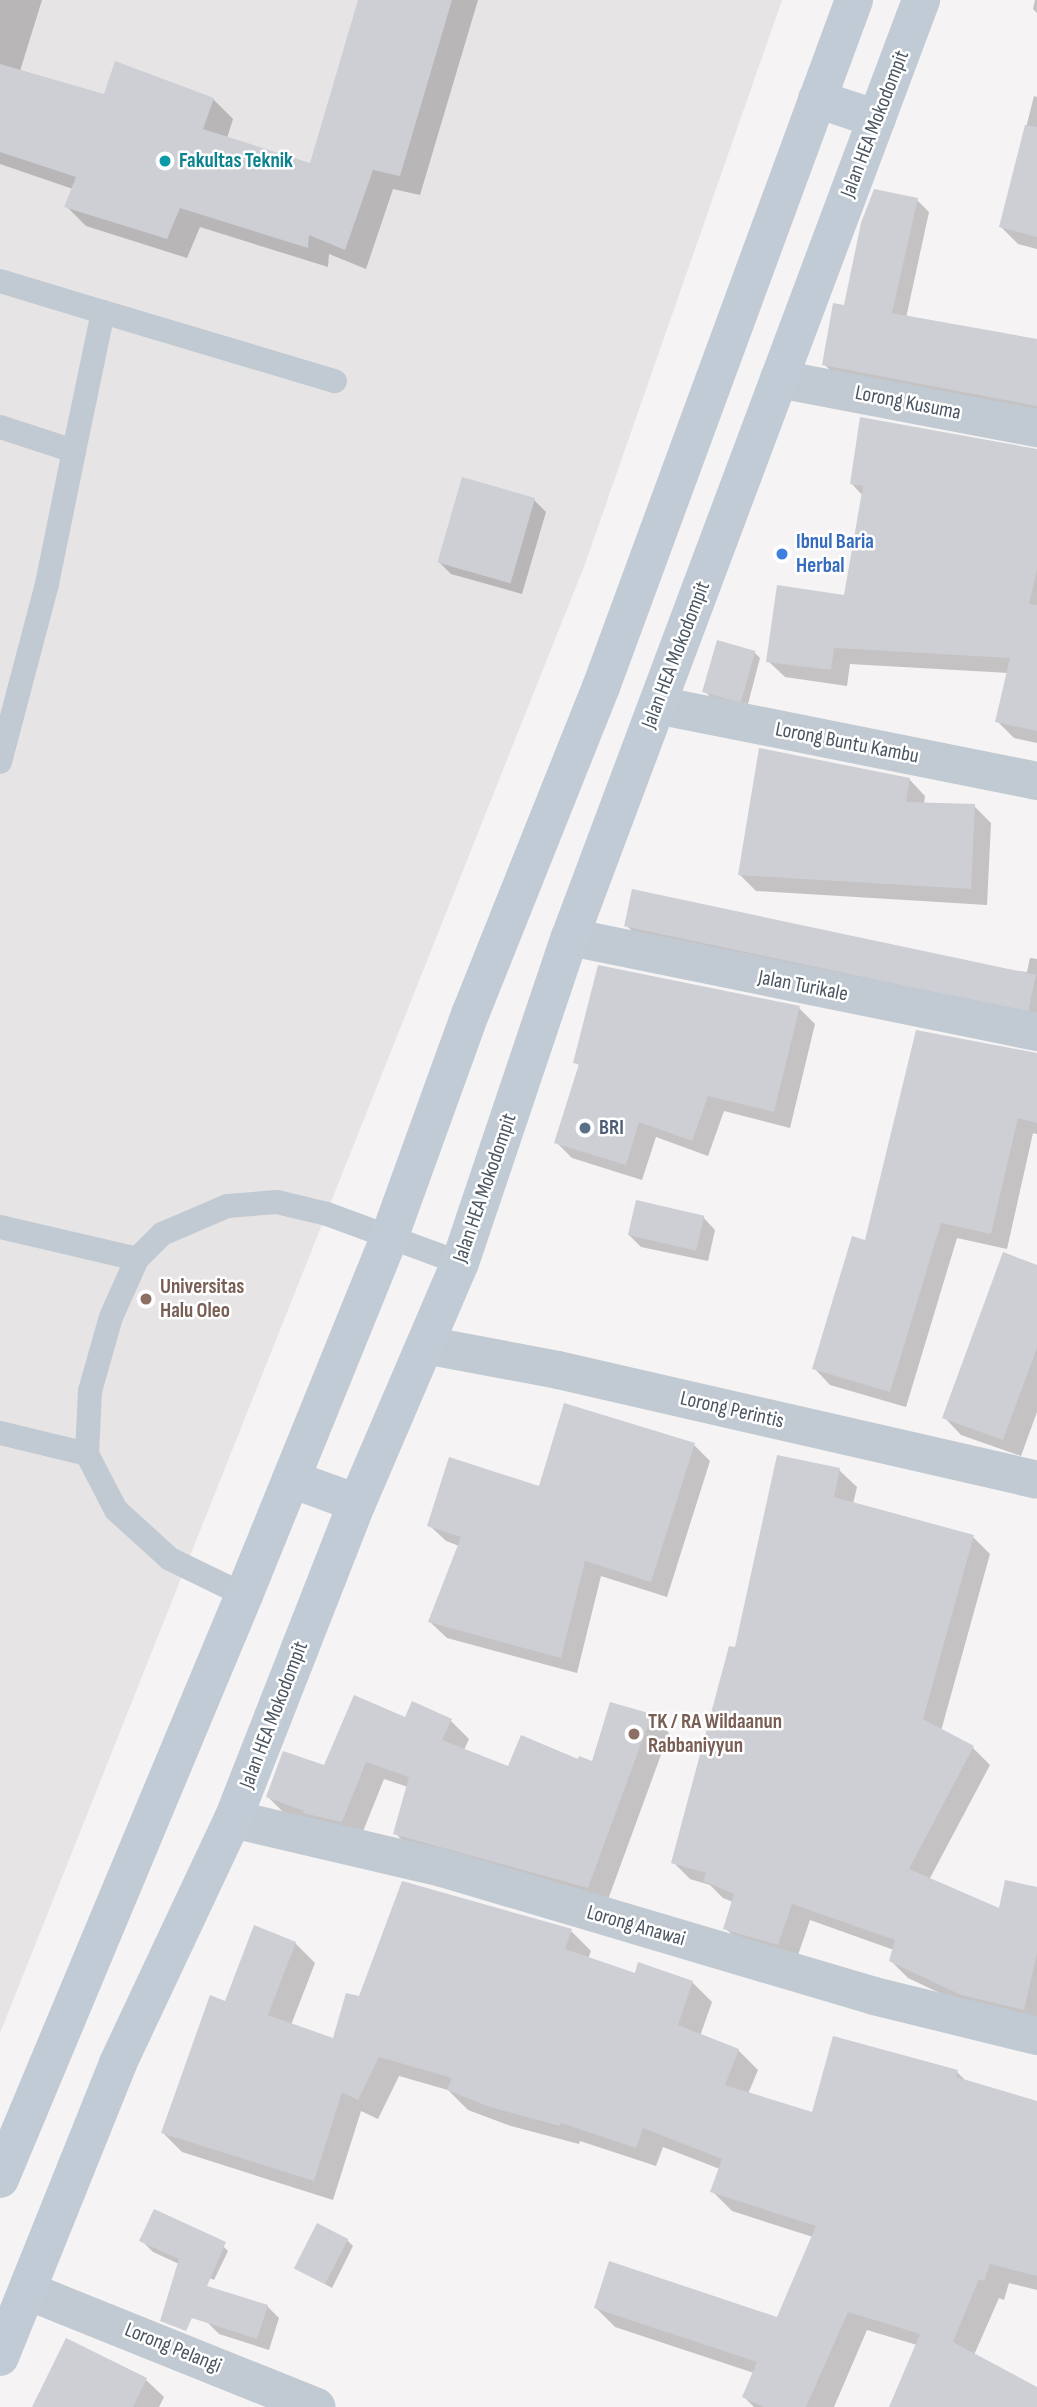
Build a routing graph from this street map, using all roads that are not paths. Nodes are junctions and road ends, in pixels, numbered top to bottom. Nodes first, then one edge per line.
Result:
1 (854, 0) edge
2 (921, 0) edge
3 (817, 99) junction
4 (877, 119) junction
5 (0, 281) edge
6 (103, 312) junction
7 (779, 379) junction
8 (335, 381) dead end
9 (0, 427) edge
10 (1037, 428) edge
11 (75, 451) junction
12 (657, 705) junction
13 (0, 762) edge
14 (1037, 781) edge
15 (570, 937) junction
16 (1037, 1032) edge
17 (0, 1227) edge
18 (389, 1238) junction
19 (136, 1259) junction
20 (460, 1263) junction
21 (425, 1345) junction
22 (0, 1433) edge
23 (87, 1454) junction
24 (291, 1479) junction
25 (1037, 1480) edge
26 (357, 1503) junction
27 (244, 1595) junction
28 (233, 1819) junction
29 (1037, 2036) edge
30 (0, 2179) edge
31 (28, 2291) junction
32 (0, 2357) edge
33 (317, 2407) edge

1 - 3 street
2 - 4 street, Jalan HEA Mokodompit
3 - 4 street
3 - 18 street
4 - 7 street, Jalan HEA Mokodompit
5 - 6 lane
6 - 8 lane
6 - 11 lane
7 - 10 street, Lorong Kusuma
7 - 12 street, Jalan HEA Mokodompit
9 - 11 lane
11 - 13 lane
12 - 14 street, Lorong Buntu Kambu
12 - 15 street, Jalan HEA Mokodompit
15 - 16 street, Jalan Turikale
15 - 20 street, Jalan HEA Mokodompit
17 - 19 lane
18 - 19 lane
18 - 20 lane
18 - 24 street
19 - 23 lane
20 - 21 street, Jalan HEA Mokodompit
21 - 25 street, Lorong Perintis
21 - 26 street, Jalan HEA Mokodompit
22 - 23 lane
23 - 27 lane
24 - 26 street
24 - 27 street
26 - 28 street, Jalan HEA Mokodompit
27 - 30 street
28 - 29 street, Lorong Anawai
28 - 31 street, Jalan HEA Mokodompit
31 - 32 street, Jalan HEA Mokodompit
31 - 33 street, Lorong Pelangi

